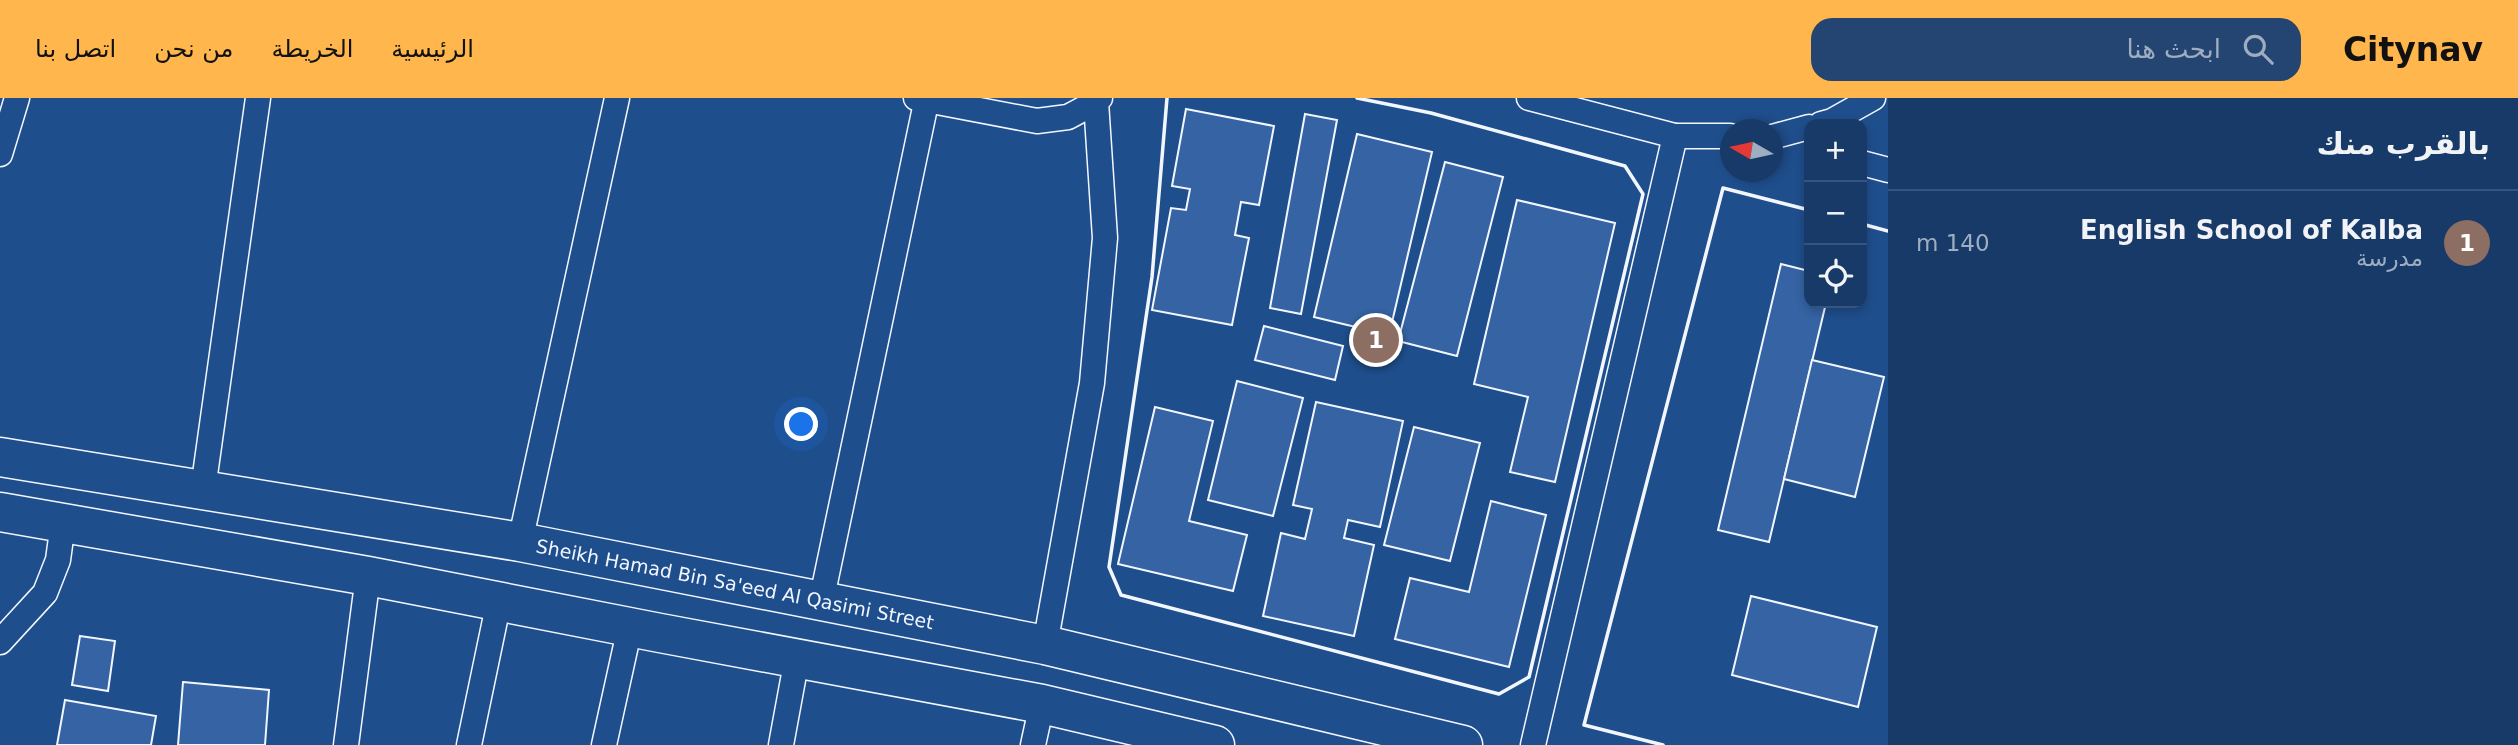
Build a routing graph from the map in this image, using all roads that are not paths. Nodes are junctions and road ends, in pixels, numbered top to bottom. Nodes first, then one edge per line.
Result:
1 (17, 98) edge
2 (258, 98) edge
3 (618, 98) edge
4 (1529, 98) edge
5 (1842, 98) edge
6 (1873, 98) edge
7 (923, 99) edge
8 (1098, 100) edge
9 (1825, 119) edge
10 (1831, 119) edge
11 (1804, 129) edge
12 (1783, 134) edge
13 (1675, 136) junction
14 (1720, 136) edge
15 (1783, 140) edge
16 (1804, 146) edge
17 (0, 154) edge
18 (1867, 164) edge
19 (1888, 170) edge
20 (0, 457) edge
21 (202, 489) junction
22 (0, 512) edge
23 (62, 523) junction
24 (520, 542) junction
25 (368, 576) junction
26 (499, 601) junction
27 (821, 602) junction
28 (630, 627) junction
29 (0, 642) edge
30 (1045, 645) junction
31 (797, 658) junction
32 (1256, 696) junction
33 (1042, 704) junction
34 (346, 745) edge
35 (470, 745) edge
36 (604, 745) edge
37 (781, 745) edge
38 (1033, 745) edge
39 (1215, 745) edge
40 (1226, 745) edge
41 (1463, 745) edge
42 (1533, 745) edge

1 - 17 street
2 - 21 street
3 - 24 street
4 - 13 street
5 - 9 street
6 - 10 street
7 - 8 street
7 - 27 street
8 - 30 street
11 - 12 street
13 - 14 street
13 - 42 street
15 - 16 street
18 - 19 street
20 - 21 main road, Sheikh Hamad Bin Sa'eed Al Qasimi Street
21 - 24 main road, Sheikh Hamad Bin Sa'eed Al Qasimi Street
22 - 23 main road
23 - 25 main road
23 - 29 street
24 - 27 main road, Sheikh Hamad Bin Sa'eed Al Qasimi Street
25 - 26 main road
25 - 34 street
26 - 28 main road
26 - 35 street
27 - 30 main road, Sheikh Hamad Bin Sa'eed Al Qasimi Street
28 - 31 main road
28 - 36 street
30 - 32 main road, Sheikh Hamad Bin Sa'eed Al Qasimi Street
31 - 33 main road
31 - 37 street
32 - 40 main road
32 - 41 main road, Sheikh Hamad Bin Sa'eed Al Qasimi Street
33 - 38 street
33 - 39 main road

